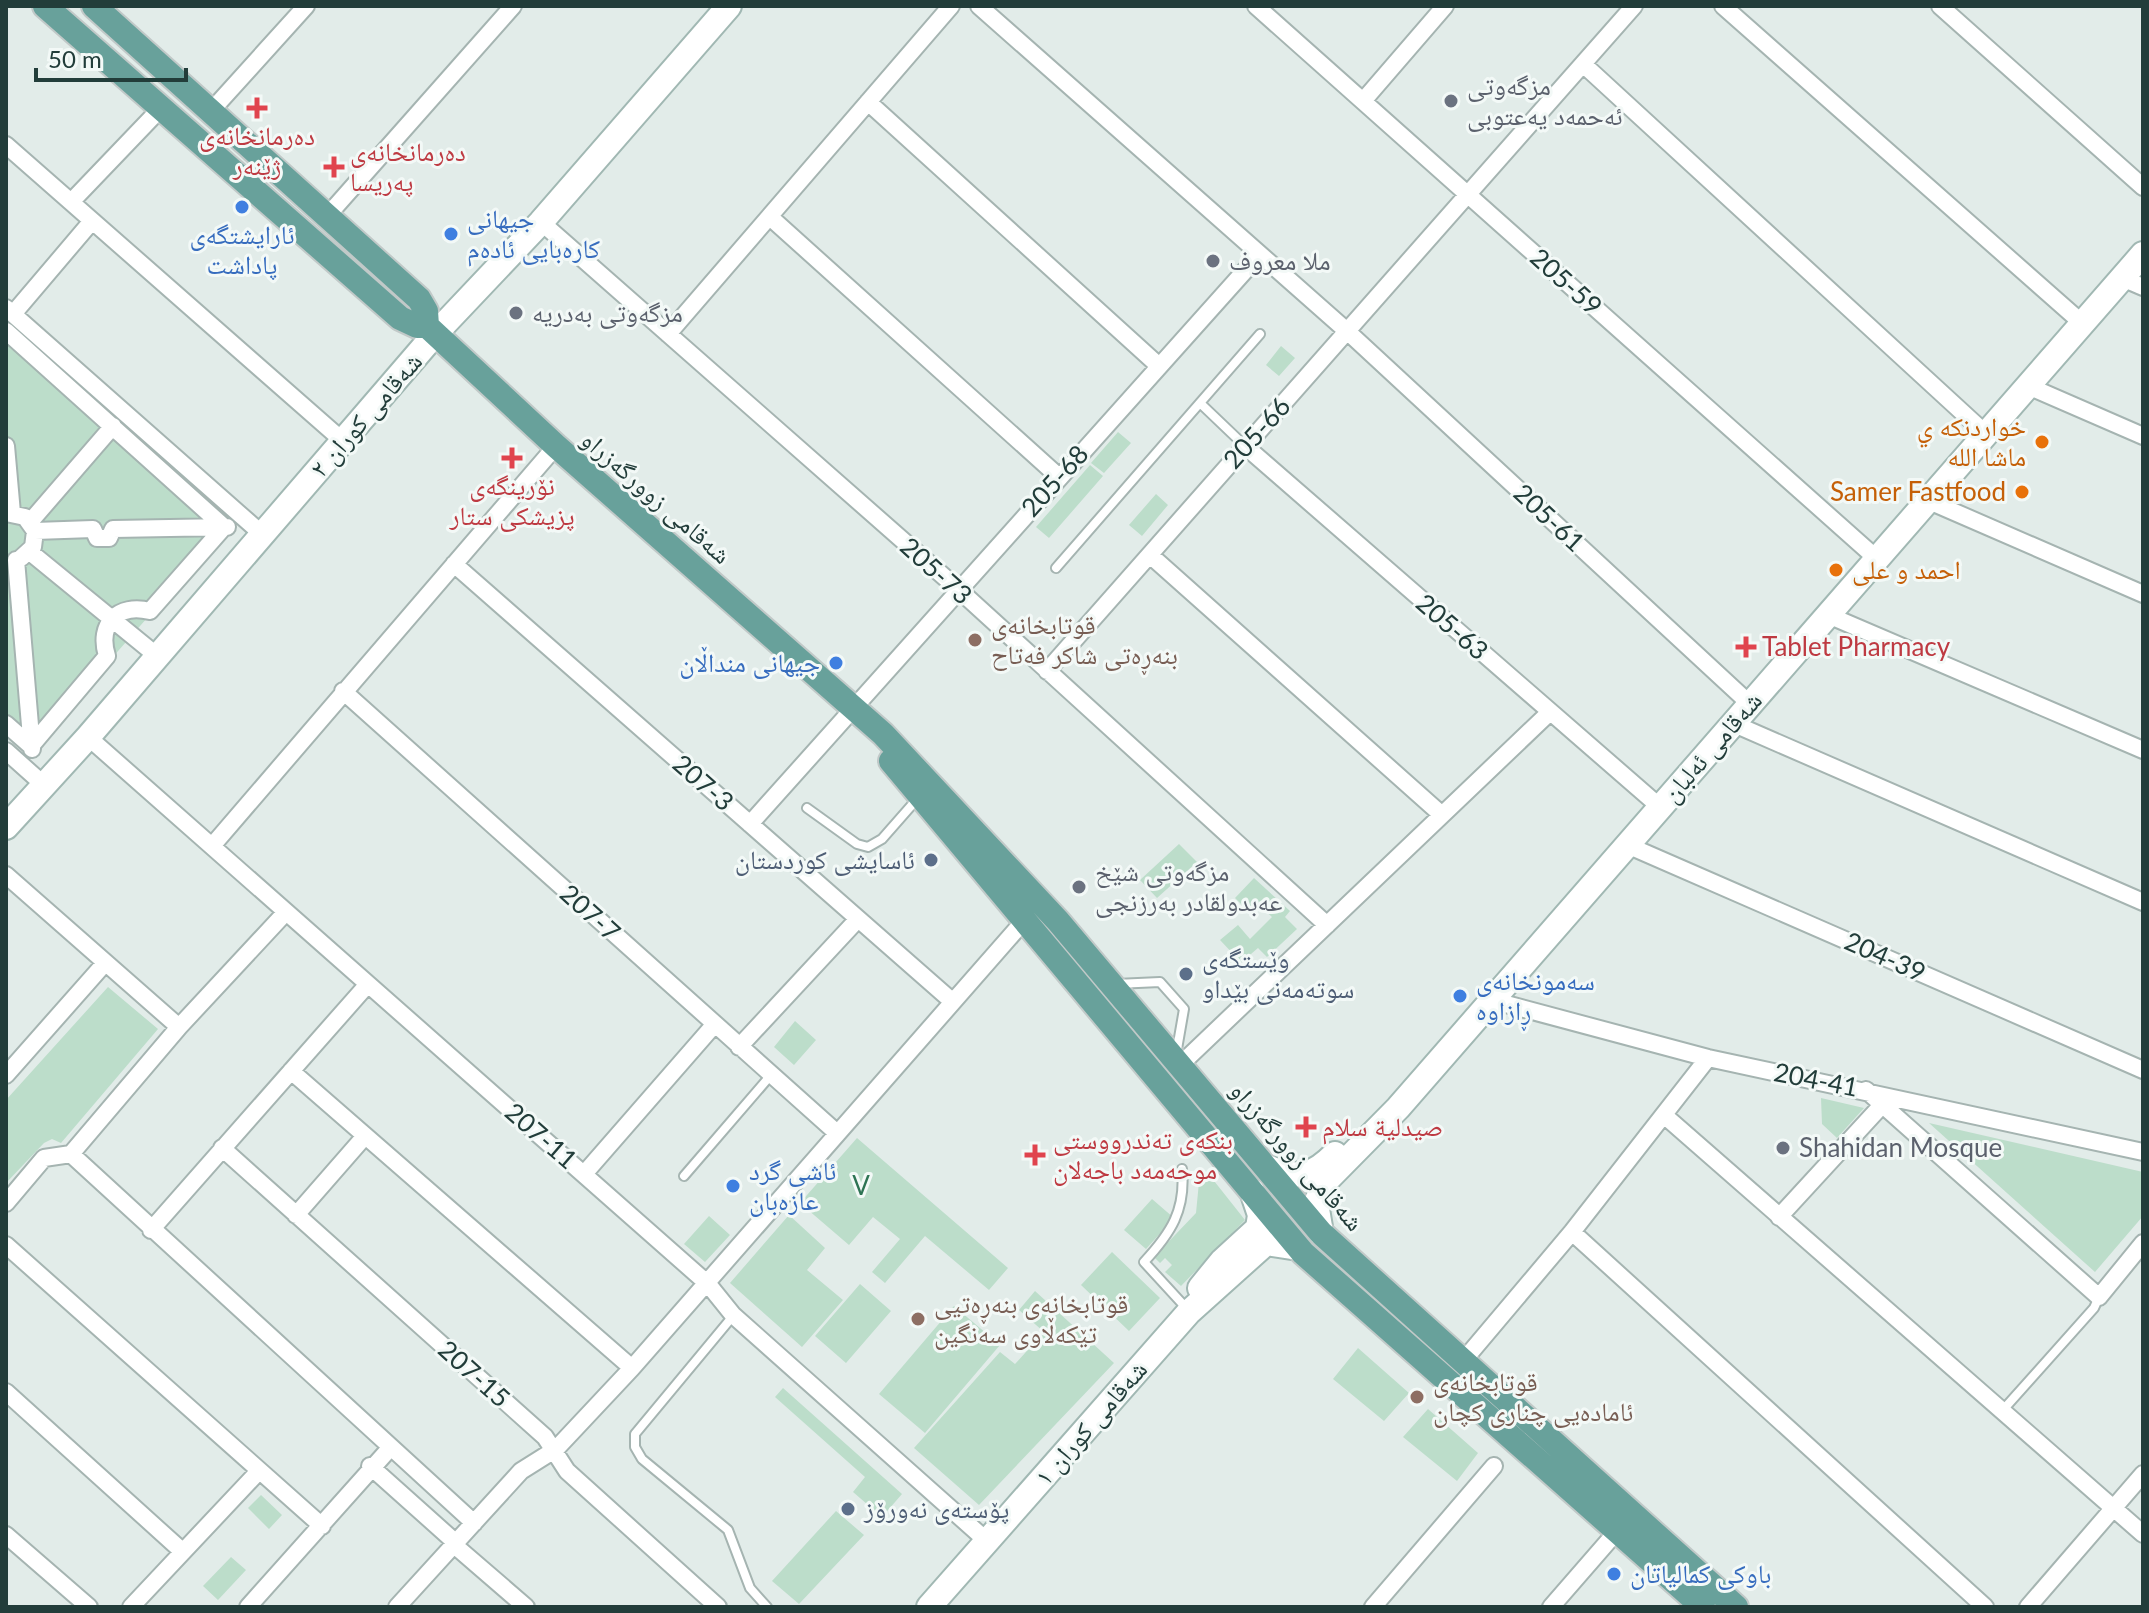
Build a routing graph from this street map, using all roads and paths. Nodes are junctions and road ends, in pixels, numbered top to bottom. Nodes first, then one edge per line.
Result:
1 (45, 6) edge
2 (94, 6) edge
3 (306, 6) edge
4 (513, 6) edge
5 (729, 6) edge
6 (951, 6) edge
7 (979, 6) edge
8 (1256, 6) edge
9 (1445, 6) edge
10 (1634, 6) edge
11 (1723, 6) edge
12 (1940, 6) edge
13 (139, 46) junction
14 (1583, 64) junction
15 (116, 69) junction
16 (1363, 101) junction
17 (868, 102) junction
18 (161, 108) junction
19 (212, 110) junction
20 (6, 145) edge
21 (2143, 187) edge
22 (1468, 195) junction
23 (71, 202) junction
24 (328, 215) junction
25 (770, 217) junction
26 (92, 221) junction
27 (541, 222) junction
28 (2143, 254) edge
29 (1259, 255) junction
30 (2132, 283) edge
31 (10, 311) edge
32 (2082, 323) junction
33 (431, 330) junction
34 (6, 331) edge
35 (1348, 332) junction
36 (668, 334) junction
37 (1260, 334) dead end
38 (1159, 366) junction
39 (2028, 386) junction
40 (1200, 403) junction
41 (113, 426) junction
42 (1986, 434) junction
43 (2143, 436) edge
44 (343, 441) junction
45 (6, 446) edge
46 (556, 446) junction
47 (1245, 446) junction
48 (1059, 477) junction
49 (1929, 501) junction
50 (9, 513) edge
51 (33, 526) junction
52 (225, 527) junction
53 (262, 534) junction
54 (1150, 555) junction
55 (17, 557) edge
56 (1876, 558) junction
57 (454, 564) junction
58 (1056, 568) dead end
59 (958, 589) junction
60 (2143, 594) edge
61 (1828, 615) junction
62 (111, 618) junction
63 (156, 655) junction
64 (1047, 671) junction
65 (343, 691) junction
66 (1750, 704) junction
67 (851, 707) junction
68 (1550, 712) junction
69 (1732, 723) junction
70 (6, 724) edge
71 (88, 737) junction
72 (32, 747) junction
73 (2143, 750) edge
74 (6, 751) edge
75 (43, 784) junction
76 (918, 798) junction
77 (1660, 807) junction
78 (807, 808) dead end
79 (1442, 815) junction
80 (750, 824) junction
81 (6, 827) edge
82 (1627, 845) junction
83 (212, 846) junction
84 (6, 875) edge
85 (2143, 902) edge
86 (286, 912) junction
87 (858, 919) junction
88 (1023, 922) junction
89 (1327, 925) junction
90 (105, 963) junction
91 (368, 984) junction
92 (1110, 984) junction
93 (1491, 1000) junction
94 (953, 1002) junction
95 (714, 1025) junction
96 (179, 1027) junction
97 (739, 1047) junction
98 (1708, 1058) junction
99 (1177, 1062) junction
100 (2143, 1070) edge
101 (291, 1071) junction
102 (6, 1075) edge
103 (771, 1075) junction
104 (1865, 1089) junction
105 (1408, 1095) junction
106 (1882, 1105) junction
107 (1665, 1116) junction
108 (837, 1133) junction
109 (365, 1136) junction
110 (222, 1148) junction
111 (2143, 1152) edge
112 (71, 1154) junction
113 (1269, 1168) junction
114 (1182, 1169) dead end
115 (584, 1174) junction
116 (684, 1176) dead end
117 (1252, 1191) junction
118 (6, 1203) edge
119 (296, 1215) junction
120 (1779, 1217) junction
121 (151, 1230) junction
122 (1572, 1232) junction
123 (1321, 1233) junction
124 (2143, 1243) edge
125 (6, 1245) edge
126 (1298, 1248) junction
127 (708, 1284) junction
128 (2099, 1297) junction
129 (1189, 1312) junction
130 (733, 1315) junction
131 (1464, 1360) junction
132 (632, 1368) junction
133 (6, 1392) edge
134 (2002, 1411) junction
135 (391, 1447) junction
136 (554, 1449) junction
137 (370, 1466) junction
138 (1494, 1466) dead end
139 (259, 1471) junction
140 (2143, 1474) edge
141 (2113, 1508) junction
142 (474, 1523) junction
143 (322, 1526) junction
144 (1618, 1530) junction
145 (2143, 1534) edge
146 (6, 1535) edge
147 (987, 1541) junction
148 (454, 1543) junction
149 (182, 1551) junction
150 (89, 1607) edge
151 (131, 1607) edge
152 (248, 1607) edge
153 (397, 1607) edge
154 (526, 1607) edge
155 (718, 1607) edge
156 (767, 1607) edge
157 (929, 1607) edge
158 (1373, 1607) edge
159 (1551, 1607) edge
160 (1703, 1607) edge
161 (1736, 1607) edge
162 (1985, 1607) edge
163 (2028, 1607) edge

1 - 15 main road, شەقامی زوورگەزراو
2 - 13 main road, شەقامی زوورگەزراو
3 - 19 street
4 - 24 street
5 - 27 street, شەقامی کوران ٢
6 - 17 street
7 - 29 street, 205-61
8 - 16 street, 205-59
9 - 16 street
10 - 14 street, 205-66
11 - 32 street
12 - 21 street
13 - 15 main road
13 - 19 main road, شەقامی زوورگەزراو
14 - 22 street, 205-66
14 - 42 street
15 - 18 main road, شەقامی زوورگەزراو
16 - 22 street, 205-59
17 - 25 street
17 - 38 street
18 - 23 street
18 - 33 main road, شەقامی زوورگەزراو
19 - 24 main road, شەقامی زوورگەزراو
20 - 23 street
22 - 35 street, 205-66
22 - 56 street, 205-59
23 - 26 street
24 - 33 main road, شەقامی زوورگەزراو
25 - 36 street
25 - 48 street
26 - 31 street
26 - 44 street
27 - 33 street, شەقامی کوران ٢
27 - 36 street, 205-73
28 - 30 street, شەقامی ئەلبان
29 - 35 street, 205-61
29 - 38 street, 205-68
30 - 32 street, شەقامی ئەلبان
31 - 53 street
32 - 39 street, شەقامی ئەلبان
33 - 44 street, شەقامی کوران ٢
33 - 46 main road, شەقامی زوورگەزراو
34 - 41 street
35 - 47 street, 205-66
35 - 66 street, 205-61
36 - 59 street, 205-73
37 - 40 lane
38 - 48 street, 205-68
39 - 42 street, شەقامی ئەلبان
39 - 43 street
40 - 47 lane
40 - 58 lane
41 - 51 street
41 - 52 street
42 - 49 street, شەقامی ئەلبان
44 - 53 street, شەقامی کوران ٢
45 - 50 street
46 - 57 street
46 - 67 main road, شەقامی زوورگەزراو
47 - 54 street, 205-66
47 - 68 street, 205-63
48 - 59 street, 205-68
49 - 56 street, شەقامی ئەلبان
49 - 60 street
50 - 51 street
51 - 52 street
51 - 55 street
52 - 62 street
53 - 63 street, شەقامی کوران ٢
54 - 64 street, 205-66
54 - 79 street
55 - 62 street
55 - 72 street
56 - 61 street, شەقامی ئەلبان
57 - 65 street
57 - 80 street, 207-3
59 - 64 street, 205-73
59 - 67 street, 205-68
61 - 66 street, شەقامی ئەلبان
61 - 73 street
62 - 63 street
62 - 72 street
63 - 71 street, شەقامی کوران ٢
64 - 89 street, 205-73
65 - 83 street
65 - 95 street, 207-7
66 - 69 street, شەقامی ئەلبان
67 - 76 main road, شەقامی زوورگەزراو
67 - 80 street, 205-68
67 - 92 main road, شەقامی زوورگەزراو
68 - 77 street, 205-63
68 - 79 street
69 - 77 street, شەقامی ئەلبان
69 - 85 street
70 - 72 street
71 - 75 street, شەقامی کوران ٢
71 - 83 street, 207-11
74 - 75 street
75 - 81 street, شەقامی کوران ٢
76 - 78 lane
76 - 88 main road, شەقامی زوورگەزراو
77 - 82 street, شەقامی ئەلبان
79 - 89 street
80 - 87 street, 207-3
82 - 93 street, شەقامی ئەلبان
82 - 100 street, 204-39
83 - 86 street, 207-11
84 - 90 street
86 - 91 street, 207-11
86 - 96 street
87 - 94 street, 207-3
87 - 97 street
88 - 94 street
88 - 117 main road, شەقامی زوورگەزراو
89 - 99 street
90 - 96 street
90 - 102 street
91 - 101 street
91 - 115 street, 207-11
92 - 99 main road, شەقامی زوورگەزراو
92 - 99 lane
93 - 98 street, 204-41
93 - 105 street, شەقامی ئەلبان
94 - 108 street
95 - 97 street, 207-7
95 - 115 street
96 - 112 street
97 - 103 street, 207-7
98 - 104 street, 204-41
98 - 107 street
99 - 113 main road, شەقامی زوورگەزراو
101 - 109 street
101 - 110 street
103 - 108 street, 207-7
103 - 116 lane
104 - 106 street
104 - 111 street, 204-41
105 - 113 street, شەقامی ئەلبان
105 - 123 street, شەقامی ئەلبان
106 - 120 street
106 - 128 street
107 - 120 street
107 - 122 street
108 - 127 street
109 - 119 street
109 - 132 street
110 - 119 street, 207-15
110 - 121 street
112 - 118 street
112 - 121 street
113 - 123 main road, شەقامی زوورگەزراو
114 - 129 lane
115 - 127 street, 207-11
117 - 126 main road, شەقامی زوورگەزراو
117 - 129 street, شەقامی کوران ١
119 - 136 street, 207-15
120 - 134 street
121 - 135 street
122 - 131 street
122 - 162 street
123 - 131 main road, شەقامی زوورگەزراو
124 - 128 street
125 - 139 street
126 - 129 street, شەقامی کوران ١
126 - 144 main road, شەقامی زوورگەزراو
127 - 130 street, 207-11
127 - 132 street
128 - 134 lane
129 - 147 street, شەقامی کوران ١
130 - 147 street, 207-11
130 - 156 lane
131 - 161 main road, شەقامی زوورگەزراو
132 - 136 street
133 - 149 street
134 - 141 street
135 - 137 street
135 - 142 street
136 - 142 street
136 - 155 street, 207-15
137 - 143 street
137 - 148 street
138 - 158 street
139 - 143 street
139 - 149 street
140 - 141 street
141 - 145 street
141 - 163 street
142 - 148 street
143 - 152 street
144 - 159 street
144 - 160 main road, شەقامی زوورگەزراو
146 - 150 street
147 - 157 street, شەقامی کوران ١
148 - 153 street
148 - 154 street
149 - 151 street

